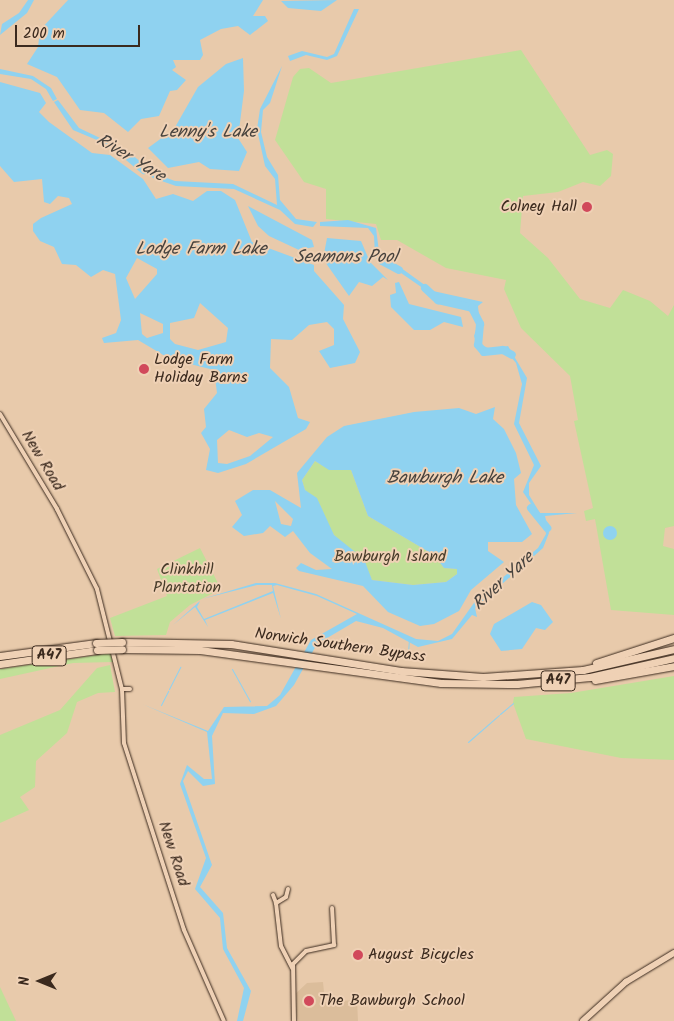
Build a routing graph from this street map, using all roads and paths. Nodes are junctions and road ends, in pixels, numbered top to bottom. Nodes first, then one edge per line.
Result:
1 (0, 414) edge
2 (674, 638) edge
3 (97, 646) junction
4 (674, 649) edge
5 (0, 656) edge
6 (674, 658) edge
7 (321, 660) junction
8 (0, 664) edge
9 (674, 666) edge
10 (484, 677) junction
11 (440, 683) junction
12 (122, 689) junction
13 (130, 689) dead end
14 (288, 889) dead end
15 (272, 896) dead end
16 (276, 903) junction
17 (332, 908) dead end
18 (674, 953) edge
19 (292, 968) junction
20 (224, 1021) edge
21 (294, 1021) edge
22 (583, 1021) edge

1 - 12 street, New Road
2 - 10 highway, A47
3 - 5 highway, Norwich Southern Bypass / A47
3 - 7 highway, Norwich Southern Bypass / A47, bridge
3 - 8 highway, Norwich Southern Bypass / A47
4 - 10 highway, Norwich Southern Bypass / A47
6 - 11 highway, Norwich Southern Bypass / A47
7 - 10 highway, Norwich Southern Bypass / A47
7 - 11 highway, Norwich Southern Bypass / A47
9 - 11 highway, A47
12 - 13 street
12 - 20 street, New Road
14 - 16 street
15 - 16 street
16 - 19 street
17 - 19 street
18 - 22 street
19 - 21 street

